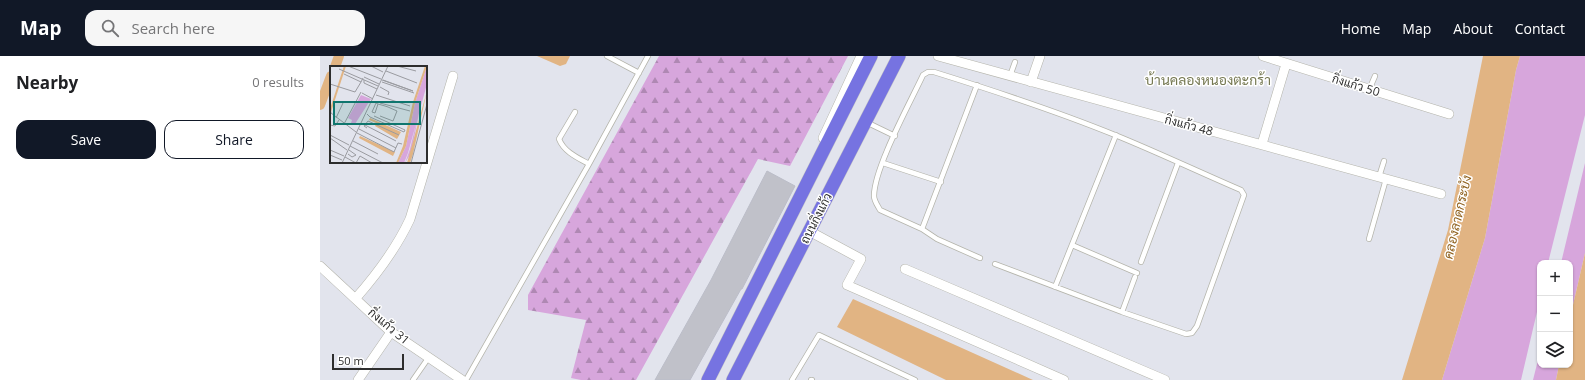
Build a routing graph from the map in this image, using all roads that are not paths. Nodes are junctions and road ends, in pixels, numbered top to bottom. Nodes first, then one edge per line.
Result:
1 (607, 56) edge
2 (648, 56) edge
3 (861, 56) edge
4 (871, 56) edge
5 (899, 56) edge
6 (938, 56) edge
7 (1040, 56) edge
8 (1263, 56) edge
9 (1015, 62) dead end
10 (1286, 64) junction
11 (639, 72) junction
12 (453, 76) dead end
13 (1010, 76) junction
14 (1375, 76) dead end
15 (1031, 82) junction
16 (977, 85) junction
17 (1369, 90) junction
18 (575, 112) dead end
19 (1449, 114) dead end
20 (866, 122) junction
21 (1116, 135) junction
22 (895, 136) junction
23 (1262, 144) junction
24 (1384, 161) dead end
25 (427, 162) edge
26 (427, 163) edge
27 (883, 163) junction
28 (1178, 163) junction
29 (589, 164) junction
30 (1382, 178) junction
31 (941, 182) junction
32 (1441, 194) dead end
33 (922, 229) junction
34 (809, 231) junction
35 (1369, 239) dead end
36 (1072, 246) junction
37 (980, 258) dead end
38 (1141, 262) dead end
39 (995, 264) dead end
40 (320, 266) edge
41 (905, 269) dead end
42 (1055, 287) junction
43 (356, 298) junction
44 (743, 310) junction
45 (1122, 312) junction
46 (391, 332) junction
47 (429, 358) junction
48 (358, 380) edge
49 (413, 380) edge
50 (462, 380) edge
51 (466, 380) edge
52 (708, 380) edge
53 (733, 380) edge
54 (792, 380) edge
55 (916, 380) edge
56 (1064, 380) edge
57 (1165, 380) edge

1 - 11 lane
2 - 11 lane
3 - 44 street
4 - 44 main road, ถนนกิ่งแก้ว
5 - 20 main road, ถนนกิ่งแก้ว
6 - 13 street, กิ่งแก้ว 48
7 - 15 street
8 - 10 street, กิ่งแก้ว 50
9 - 13 lane
10 - 17 street, กิ่งแก้ว 50
10 - 23 street
11 - 29 lane
12 - 25 street
13 - 15 street, กิ่งแก้ว 48
14 - 17 lane
15 - 23 street, กิ่งแก้ว 48
16 - 21 lane
16 - 22 lane
16 - 31 lane
17 - 19 street, กิ่งแก้ว 50
18 - 29 lane
20 - 22 lane
20 - 34 main road, ถนนกิ่งแก้ว
21 - 28 lane
21 - 36 lane
22 - 27 lane
23 - 30 street, กิ่งแก้ว 48
24 - 30 lane
26 - 43 street
27 - 31 lane
27 - 33 lane
28 - 38 lane
28 - 45 lane
29 - 51 lane
30 - 32 street, กิ่งแก้ว 48
30 - 35 lane
31 - 33 lane
33 - 37 lane
34 - 53 main road, ถนนกิ่งแก้ว
34 - 56 street
36 - 42 lane
36 - 45 lane
39 - 42 lane
40 - 43 street, กิ่งแก้ว 31
41 - 57 street
42 - 45 lane
43 - 46 street, กิ่งแก้ว 31
44 - 52 main road, ถนนกิ่งแก้ว
46 - 47 street, กิ่งแก้ว 31
46 - 48 street
47 - 49 lane
47 - 50 street, กิ่งแก้ว 31
54 - 55 lane

